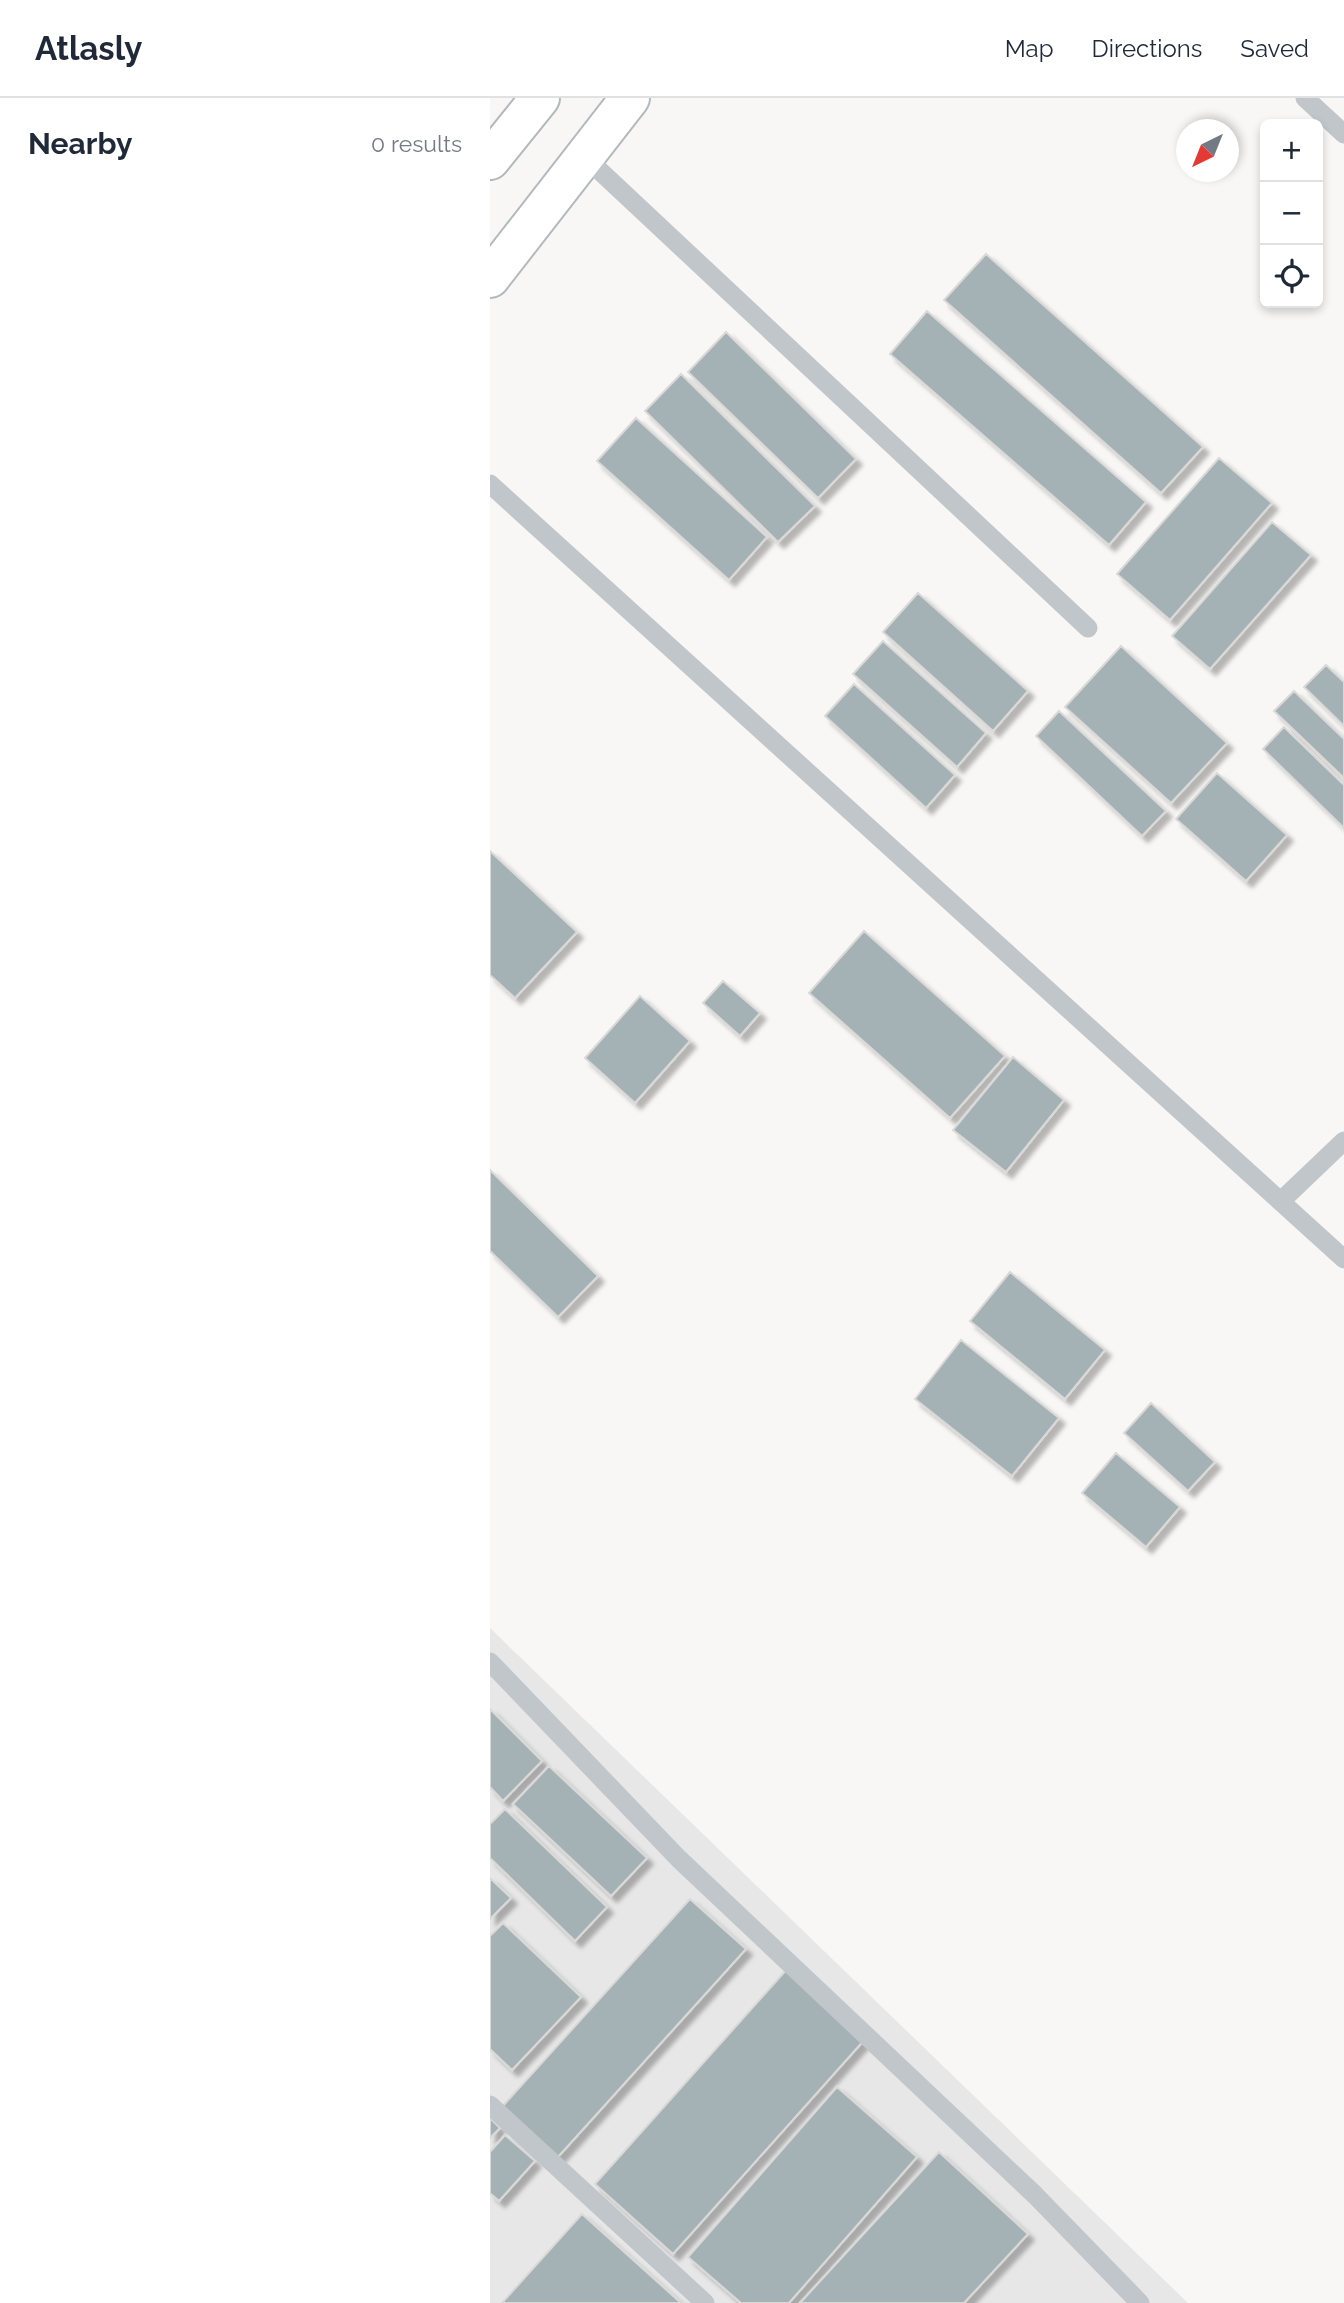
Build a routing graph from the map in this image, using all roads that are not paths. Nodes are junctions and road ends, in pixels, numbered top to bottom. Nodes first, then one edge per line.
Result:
1 (540, 98) edge
2 (630, 98) edge
3 (1305, 98) edge
4 (1344, 134) edge
5 (584, 156) junction
6 (490, 160) edge
7 (490, 278) edge
8 (490, 484) edge
9 (1088, 628) dead end
10 (1344, 1141) edge
11 (1280, 1201) junction
12 (1344, 1259) edge
13 (490, 1662) edge
14 (490, 2105) edge
15 (705, 2303) edge
16 (1140, 2303) edge

1 - 6 main road
2 - 5 main road
3 - 4 lane
5 - 7 main road
5 - 9 lane
8 - 11 lane
10 - 11 lane
11 - 12 lane
13 - 16 lane
14 - 15 lane

